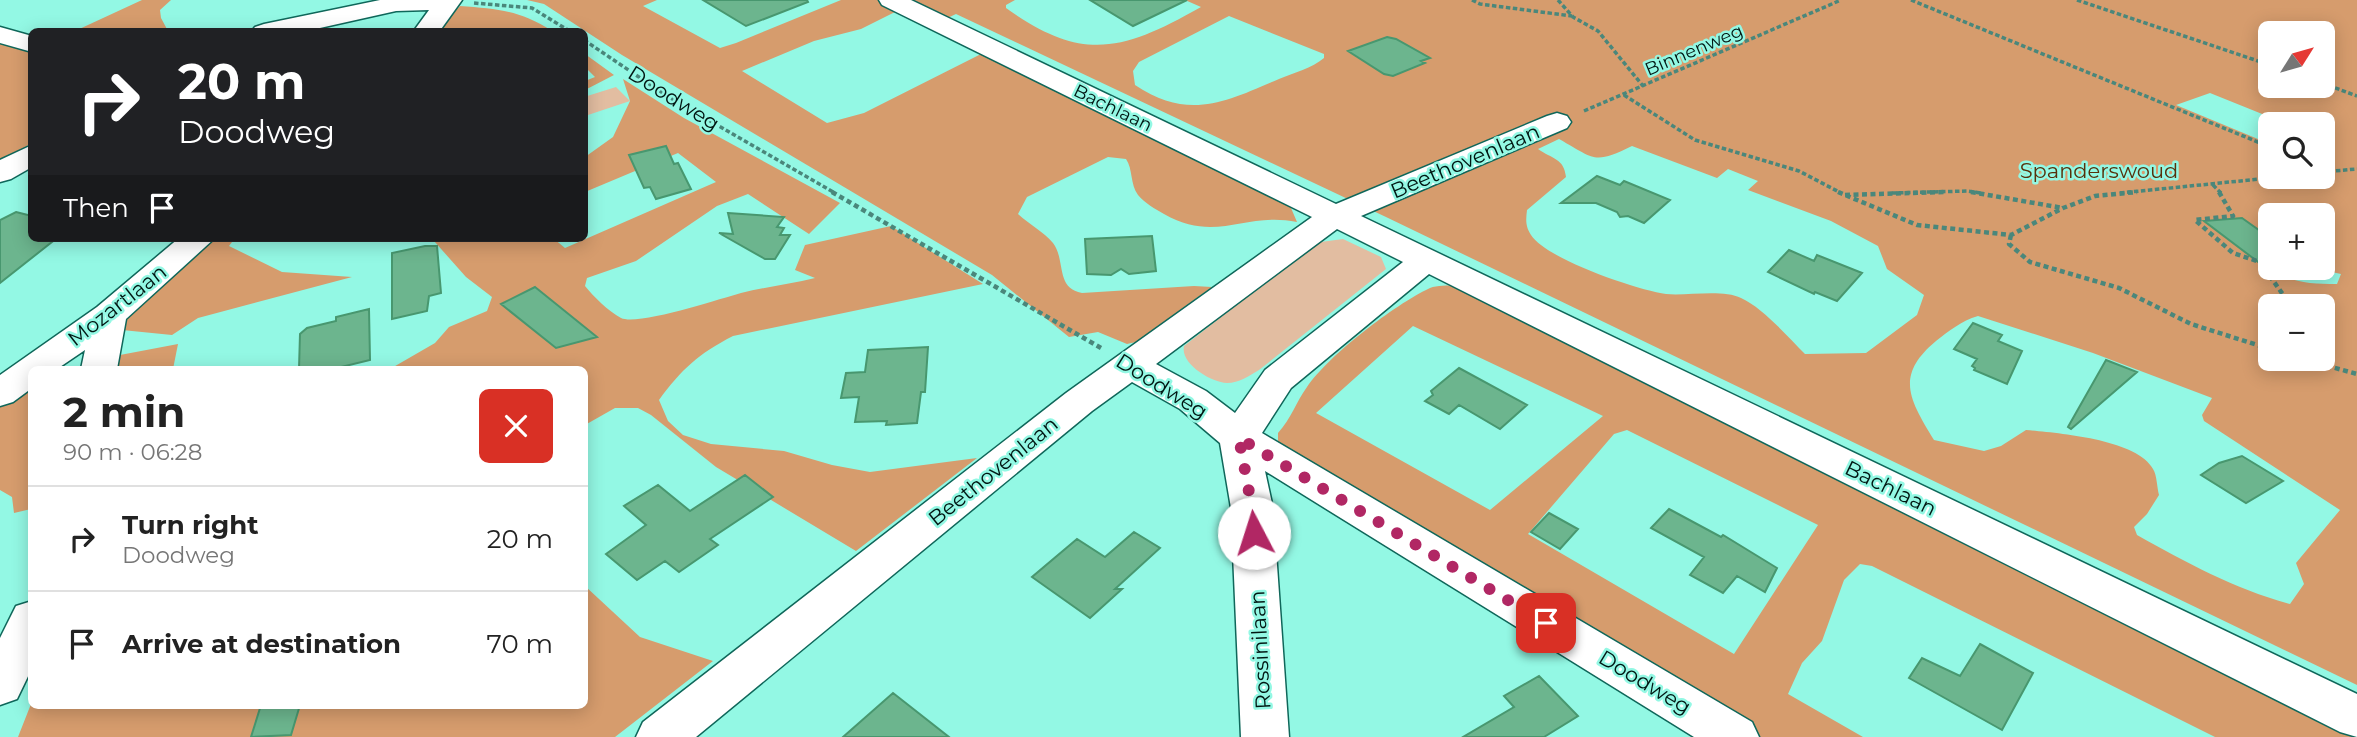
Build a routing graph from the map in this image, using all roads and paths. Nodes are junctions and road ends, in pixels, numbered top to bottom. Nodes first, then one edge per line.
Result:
1 (891, 0) edge
2 (1472, 0) edge
3 (1558, 0) edge
4 (1841, 0) edge
5 (1911, 0) edge
6 (2077, 0) edge
7 (449, 1) edge
8 (929, 6) edge
9 (1573, 17) junction
10 (283, 28) edge
11 (429, 28) edge
12 (564, 28) edge
13 (0, 35) edge
14 (28, 43) edge
15 (588, 43) edge
16 (2258, 61) edge
17 (1643, 86) junction
18 (2335, 88) edge
19 (1624, 95) junction
20 (2357, 96) edge
21 (1557, 122) joint
22 (2258, 142) edge
23 (28, 156) edge
24 (2357, 169) edge
25 (2335, 171) edge
26 (0, 173) edge
27 (2258, 179) edge
28 (2213, 184) junction
29 (1844, 195) junction
30 (2063, 208) junction
31 (1334, 216) junction
32 (2011, 234) junction
33 (194, 242) edge
34 (1426, 260) junction
35 (2283, 294) edge
36 (109, 315) junction
37 (2258, 345) edge
38 (1130, 365) junction
39 (38, 366) edge
40 (100, 366) edge
41 (2335, 368) edge
42 (28, 373) edge
43 (2357, 374) edge
44 (0, 393) edge
45 (1239, 438) junction
46 (28, 626) edge
47 (0, 685) edge
48 (2357, 717) edge
49 (660, 737) edge
50 (1265, 737) edge
51 (1735, 737) edge

1 - 8 street, Bachlaan
2 - 9 path
3 - 9 path
4 - 17 path, Binnenweg
5 - 22 path
6 - 16 path
7 - 10 street
7 - 11 street
7 - 12 path
8 - 31 street, Bachlaan
9 - 17 path
13 - 14 street
15 - 38 path, Doodweg
17 - 19 path, Binnenweg
18 - 20 path
19 - 21 path, Binnenweg
19 - 29 path
21 - 31 street, Beethovenlaan
23 - 26 street
24 - 25 path
27 - 28 path
28 - 30 path
28 - 35 path
29 - 30 path
29 - 32 path
30 - 32 path
31 - 34 street
31 - 38 street, Beethovenlaan
32 - 37 path
33 - 36 street, Mozartlaan
34 - 45 street
34 - 48 street, Bachlaan
36 - 39 street, Mozartlaan
36 - 40 street
38 - 45 street, Doodweg
38 - 49 street, Beethovenlaan
41 - 43 path
42 - 44 street, Mozartlaan
45 - 50 street, Rossinilaan
45 - 51 street, Doodweg
46 - 47 street

